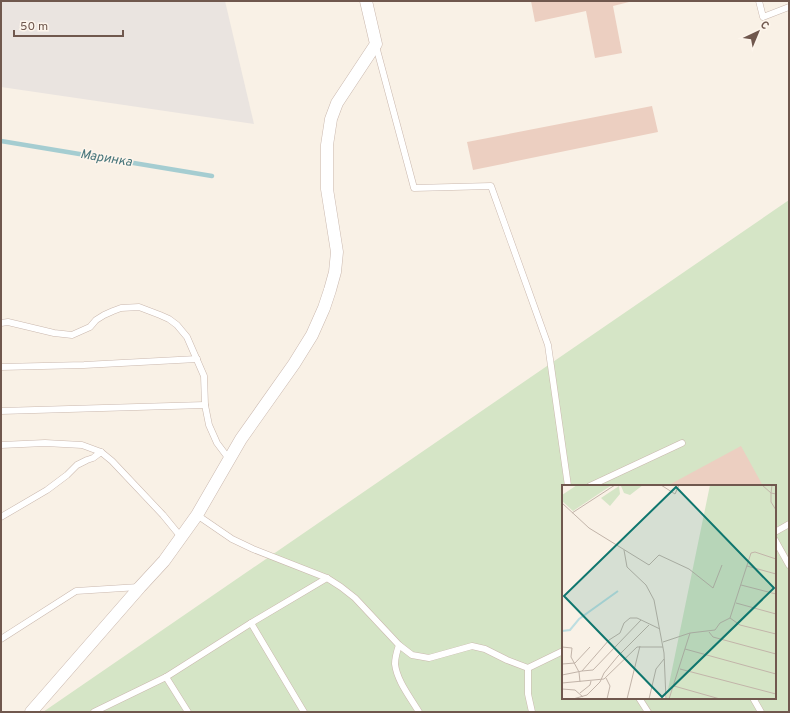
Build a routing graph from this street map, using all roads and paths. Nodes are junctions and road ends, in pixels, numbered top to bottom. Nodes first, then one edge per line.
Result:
1 (366, 1) edge
2 (759, 1) edge
3 (789, 7) edge
4 (376, 44) junction
5 (1, 322) edge
6 (197, 359) junction
7 (1, 367) edge
8 (205, 405) junction
9 (1, 411) edge
10 (682, 443) dead end
11 (1, 446) edge
12 (101, 452) junction
13 (229, 459) junction
14 (568, 485) edge
15 (592, 485) edge
16 (197, 515) junction
17 (1, 517) edge
18 (789, 524) edge
19 (776, 531) edge
20 (181, 537) junction
21 (776, 542) edge
22 (789, 565) edge
23 (327, 578) junction
24 (140, 587) junction
25 (251, 623) junction
26 (1, 639) edge
27 (399, 645) junction
28 (562, 651) edge
29 (528, 668) junction
30 (166, 677) junction
31 (640, 699) edge
32 (754, 699) edge
33 (31, 712) edge
34 (94, 712) edge
35 (188, 712) edge
36 (304, 712) edge
37 (419, 712) edge
38 (532, 712) edge
39 (648, 712) edge
40 (761, 712) edge

1 - 4 street
2 - 3 lane
4 - 13 street
4 - 14 lane
5 - 6 lane
6 - 7 lane
6 - 8 lane
8 - 9 lane
8 - 13 lane
10 - 15 lane
11 - 12 lane
12 - 17 lane
12 - 20 lane
13 - 16 street
16 - 20 street
16 - 23 lane
18 - 19 lane
20 - 24 street
21 - 22 lane
23 - 25 lane
23 - 27 lane
24 - 26 lane
24 - 33 street
25 - 30 lane
25 - 36 lane
27 - 29 lane
27 - 37 lane
28 - 29 lane
29 - 38 lane
30 - 34 lane
30 - 35 lane
31 - 39 lane
32 - 40 lane

